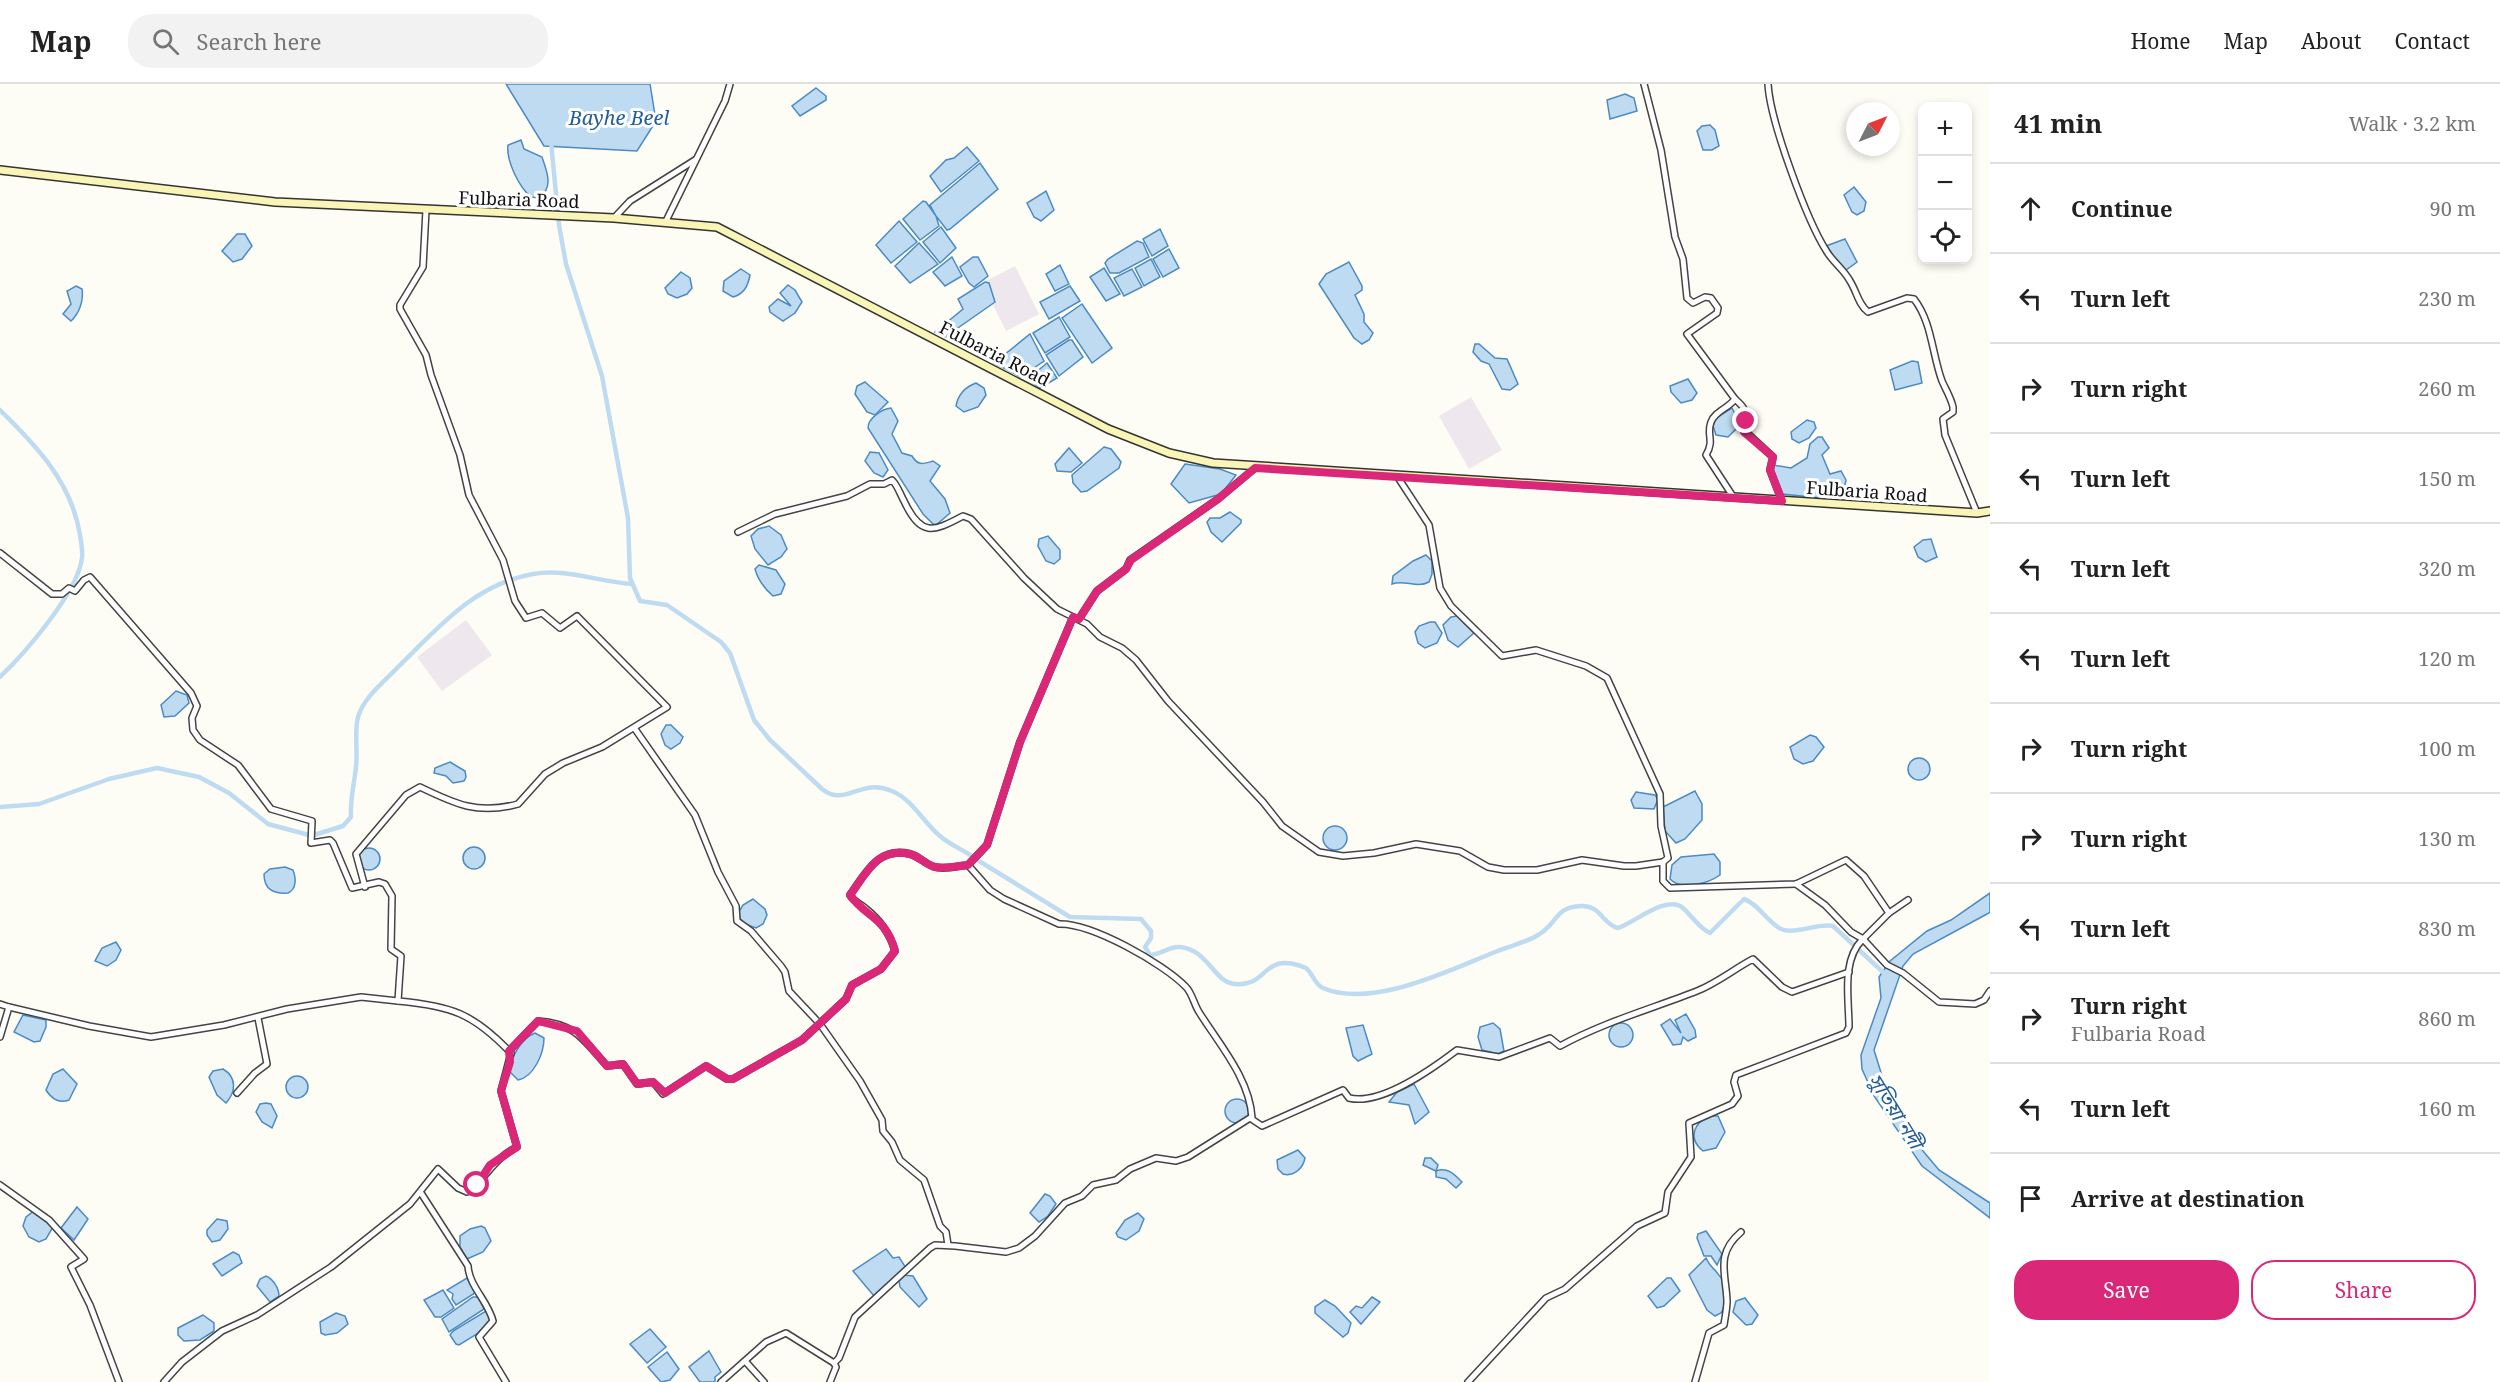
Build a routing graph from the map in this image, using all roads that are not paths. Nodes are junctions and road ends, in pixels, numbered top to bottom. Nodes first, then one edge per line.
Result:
1 (730, 84) edge
2 (1644, 84) edge
3 (1768, 84) edge
4 (696, 160) junction
5 (0, 170) edge
6 (426, 210) junction
7 (614, 218) junction
8 (666, 221) junction
9 (1735, 399) junction
10 (1255, 468) junction
11 (1397, 476) junction
12 (1734, 498) junction
13 (1782, 501) junction
14 (1990, 511) edge
15 (1977, 513) junction
16 (738, 532) dead end
17 (0, 553) edge
18 (1076, 618) junction
19 (635, 729) junction
20 (1663, 862) junction
21 (968, 865) junction
22 (1796, 884) junction
23 (365, 887) junction
24 (1908, 900) dead end
25 (1888, 913) junction
26 (1863, 939) junction
27 (1850, 972) junction
28 (1990, 991) edge
29 (398, 1001) junction
30 (0, 1004) edge
31 (9, 1007) junction
32 (258, 1018) junction
33 (820, 1024) junction
34 (0, 1037) edge
35 (509, 1051) junction
36 (237, 1093) dead end
37 (1252, 1118) junction
38 (0, 1185) edge
39 (421, 1193) junction
40 (1741, 1232) dead end
41 (948, 1245) junction
42 (745, 1361) junction
43 (834, 1363) junction
44 (119, 1382) edge
45 (164, 1382) edge
46 (506, 1382) edge
47 (721, 1382) edge
48 (764, 1382) edge
49 (830, 1382) edge
50 (1468, 1382) edge
51 (1695, 1382) edge

1 - 4 street
2 - 9 street
3 - 15 street
4 - 7 street
4 - 8 street
5 - 6 main road, Fulbaria Road
6 - 7 main road, Fulbaria Road
6 - 19 street
7 - 8 main road, Fulbaria Road
8 - 10 main road, Fulbaria Road
9 - 12 street
9 - 13 street
10 - 11 main road, Fulbaria Road
10 - 18 street
11 - 12 main road, Fulbaria Road
11 - 20 street
12 - 13 main road, Fulbaria Road
13 - 15 main road, Fulbaria Road
14 - 15 main road, Fulbaria Road
16 - 18 street
17 - 23 street
18 - 20 street
18 - 21 street
19 - 23 street
19 - 33 street
20 - 22 street
21 - 33 street
21 - 37 street
22 - 25 street
22 - 26 street
23 - 29 street
24 - 25 street
25 - 26 street
26 - 27 street
26 - 28 street
27 - 37 street
27 - 50 street
29 - 32 street
29 - 35 street
30 - 31 street
31 - 32 street
31 - 34 street
32 - 36 street
33 - 35 street
33 - 41 street
35 - 39 street
37 - 41 street
38 - 44 street
39 - 45 street
39 - 46 street
40 - 51 street
41 - 43 street
42 - 43 street
42 - 47 street
42 - 48 street
43 - 49 street

